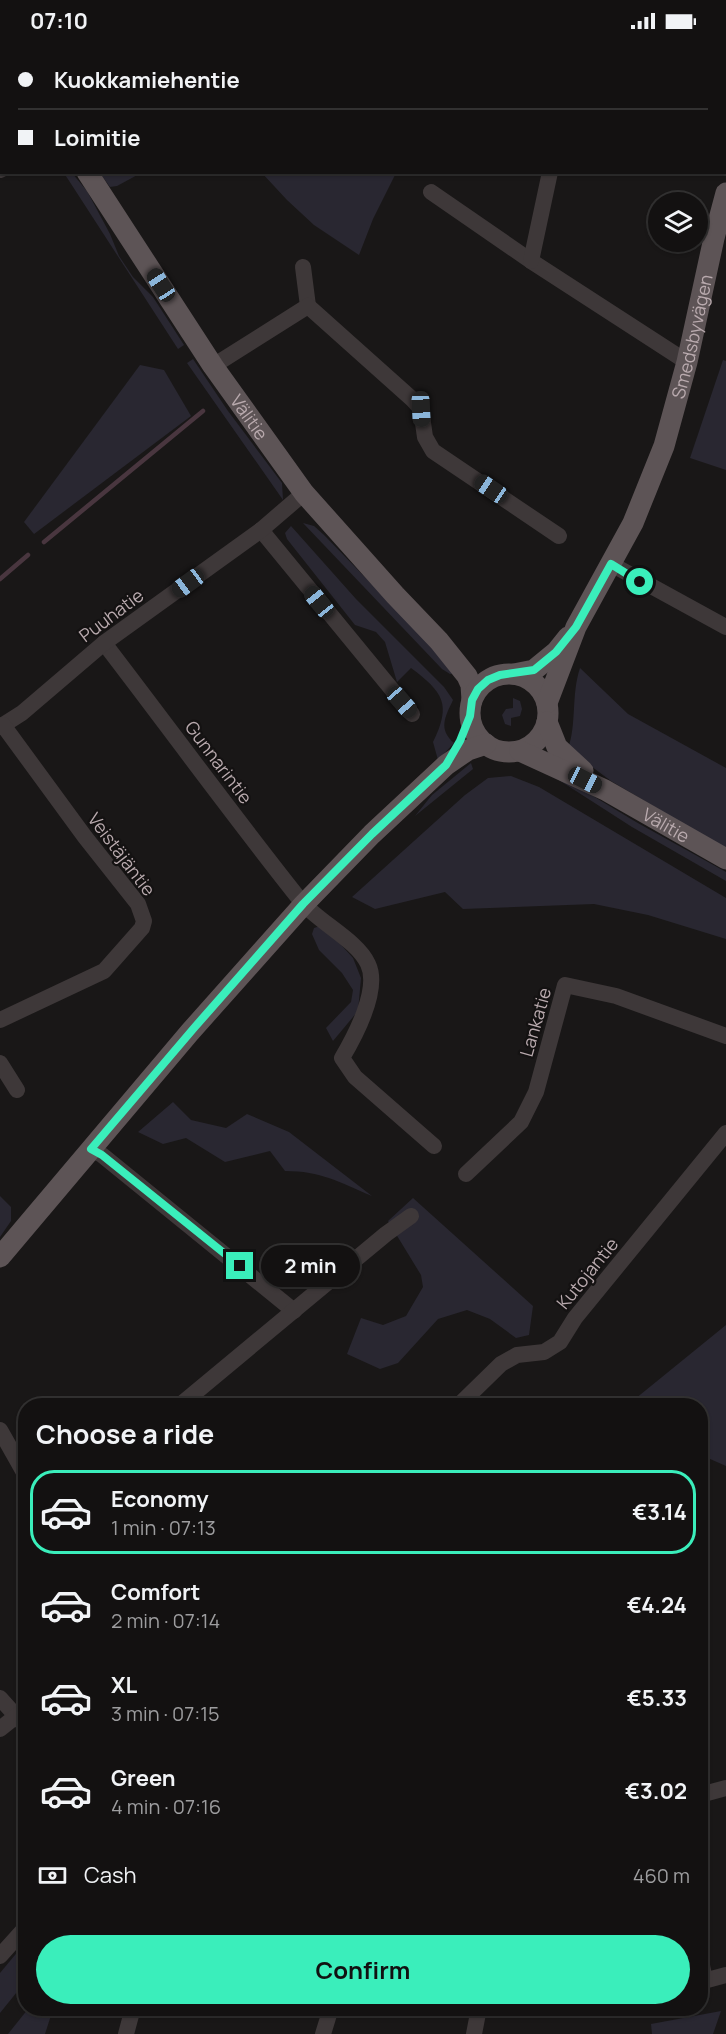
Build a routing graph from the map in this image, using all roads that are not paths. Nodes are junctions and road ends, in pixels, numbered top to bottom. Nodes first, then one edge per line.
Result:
1 (88, 174) edge
2 (550, 174) edge
3 (431, 192) dead end
4 (726, 193) edge
5 (531, 261) junction
6 (303, 267) dead end
7 (308, 306) junction
8 (687, 362) junction
9 (213, 366) junction
10 (304, 493) junction
11 (261, 530) junction
12 (559, 536) dead end
13 (611, 564) junction
14 (576, 627) junction
15 (726, 627) edge
16 (439, 640) junction
17 (104, 643) junction
18 (507, 674) junction
19 (471, 708) junction
20 (547, 712) junction
21 (412, 714) dead end
22 (1, 726) edge
23 (486, 744) junction
24 (520, 751) junction
25 (446, 765) junction
26 (604, 790) junction
27 (726, 859) edge
28 (303, 904) junction
29 (0, 1020) edge
30 (726, 1036) edge
31 (0, 1063) edge
32 (17, 1090) dead end
33 (726, 1132) edge
34 (434, 1146) dead end
35 (91, 1149) junction
36 (466, 1174) dead end
37 (411, 1216) dead end
38 (0, 1257) edge
39 (294, 1311) junction
40 (189, 1398) edge
41 (466, 1398) edge
42 (0, 1430) edge
43 (18, 1462) edge
44 (0, 1698) edge
45 (18, 1714) edge
46 (18, 1719) edge
47 (0, 1729) edge
48 (726, 1788) edge
49 (708, 1794) edge
50 (18, 1937) edge
51 (0, 1956) edge
52 (726, 1975) edge
53 (708, 1980) edge
54 (131, 2016) edge
55 (329, 2016) edge
56 (477, 2016) edge
57 (126, 2034) edge
58 (323, 2034) edge
59 (474, 2034) edge

1 - 9 main road, Välitie
2 - 5 street
3 - 5 street
4 - 8 main road, Smedsbyvägen
5 - 8 street
6 - 7 street
7 - 9 street
7 - 12 street
8 - 13 main road, Smedsbyvägen
9 - 10 main road, Välitie
10 - 11 street, Puuhatie
10 - 16 main road, Välitie
11 - 17 street, Puuhatie
11 - 21 street
13 - 14 main road, Smedsbyvägen
13 - 15 street
14 - 18 main road
14 - 20 main road
16 - 18 main road, Välitie
16 - 19 main road, Välitie
17 - 22 street, Puuhatie
17 - 28 street, Gunnarintie
18 - 19 main road
18 - 20 main road
19 - 23 main road
19 - 25 main road
20 - 24 main road
20 - 26 main road, Välitie
22 - 29 street, Veistäjäntie
23 - 24 main road
23 - 25 main road
24 - 26 main road, Välitie
25 - 28 main road
26 - 27 main road, Välitie
28 - 34 street, Gunnarintie
28 - 35 main road
30 - 36 street, Lankatie
31 - 32 street
33 - 41 street, Kutojantie
35 - 38 main road
35 - 39 street
37 - 39 street
39 - 40 street
42 - 43 street
44 - 45 street
46 - 47 street
48 - 49 street
50 - 51 street
52 - 53 street
54 - 57 street
55 - 58 street
56 - 59 street

